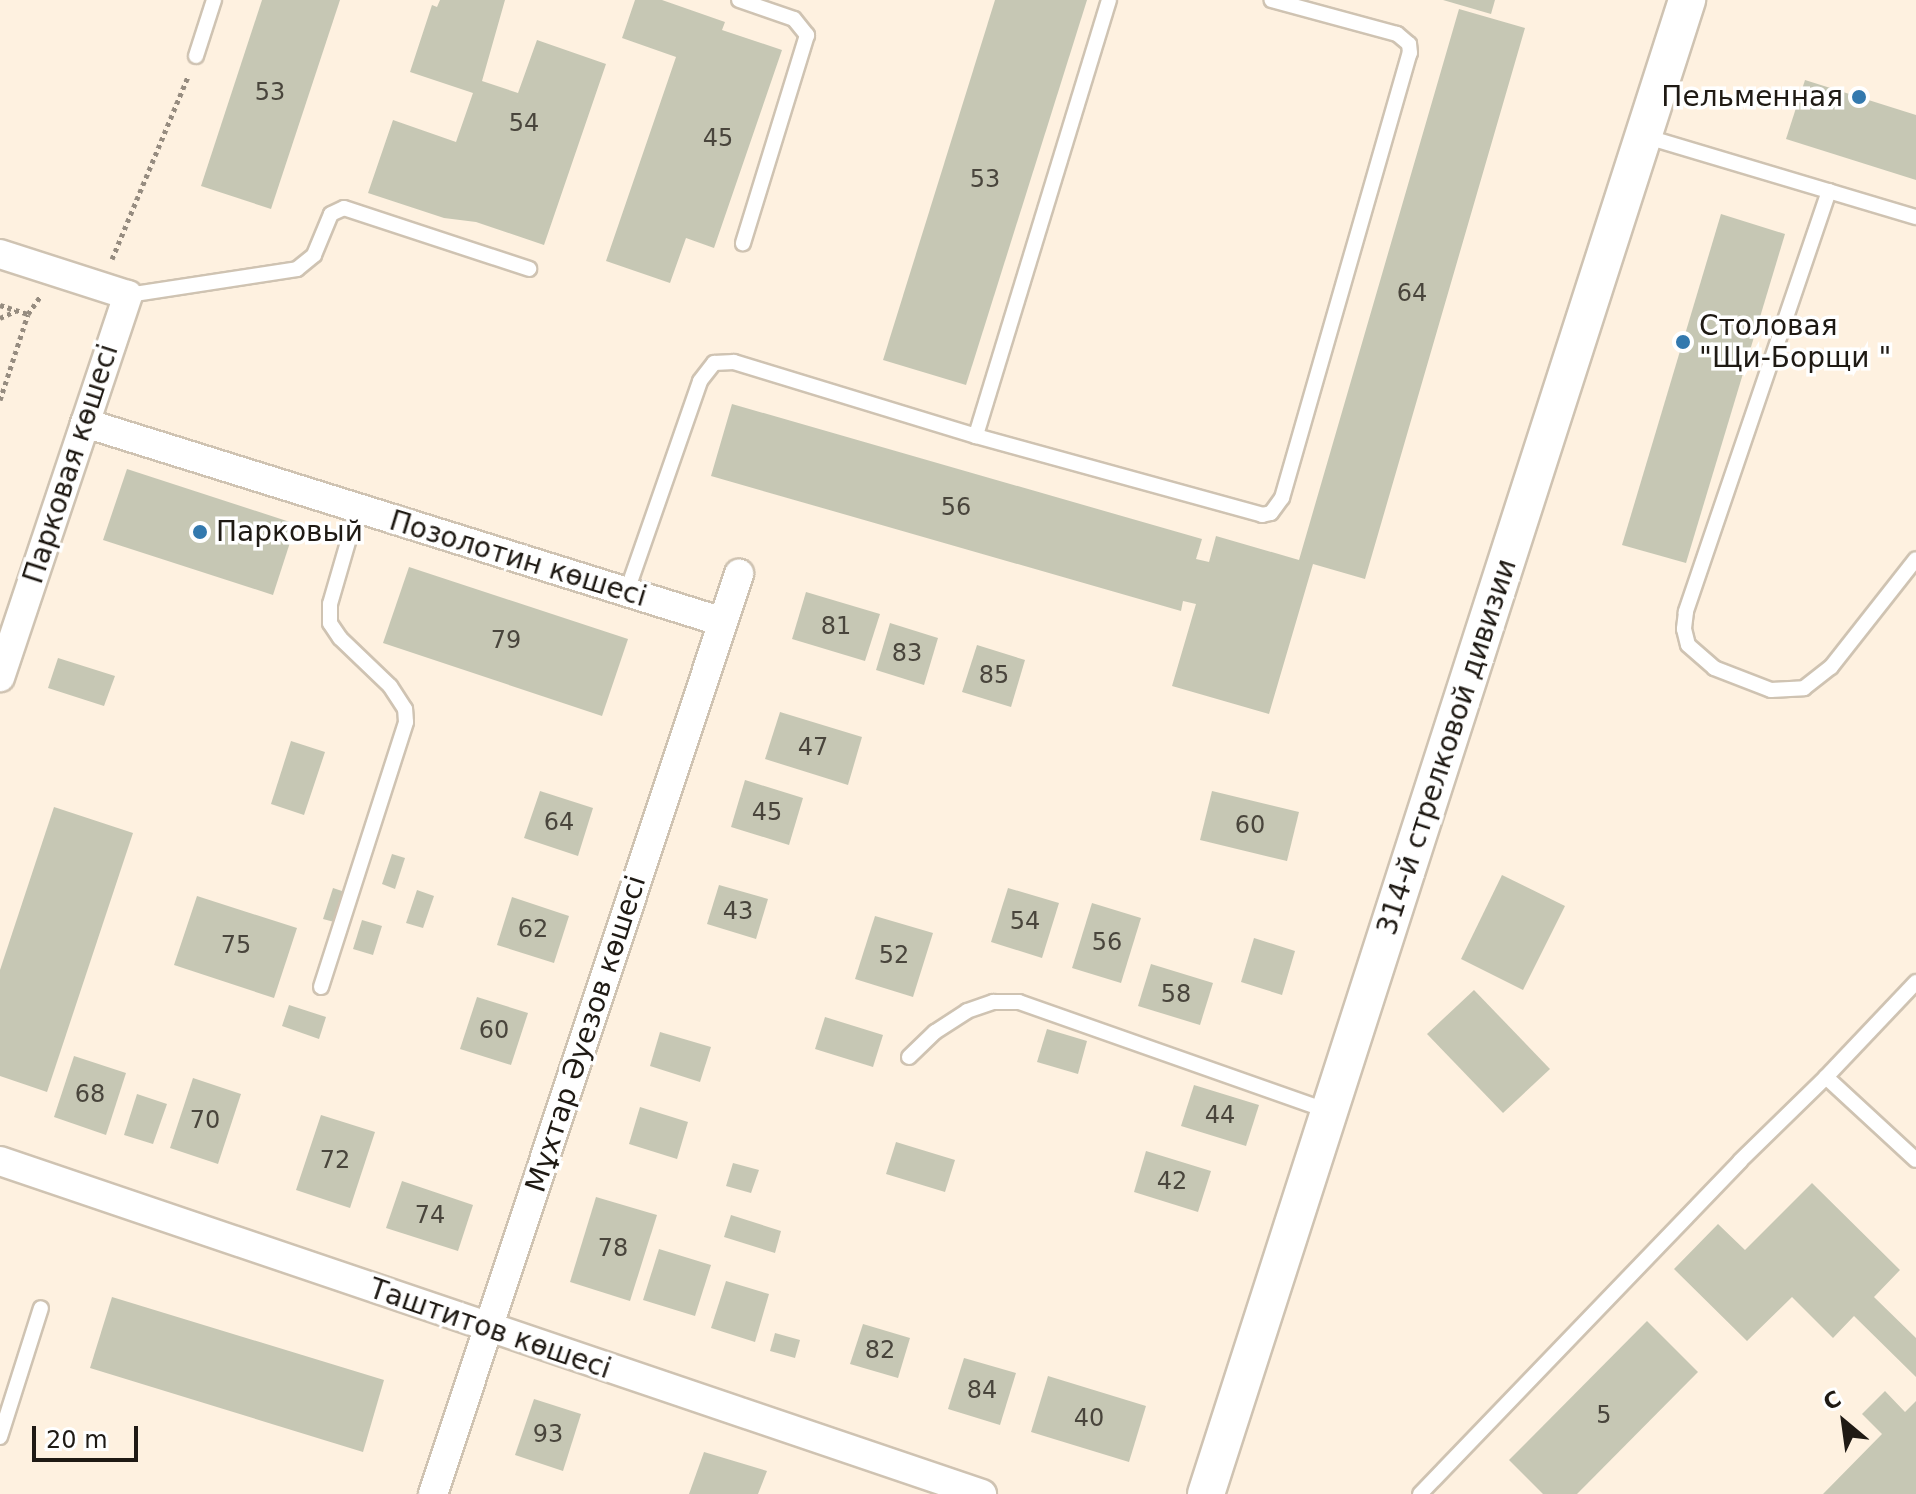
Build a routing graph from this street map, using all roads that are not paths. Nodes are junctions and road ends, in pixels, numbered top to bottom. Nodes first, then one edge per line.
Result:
1 (214, 0) edge
2 (739, 0) edge
3 (1109, 0) edge
4 (1272, 0) edge
5 (1687, 0) edge
6 (196, 56) road end
7 (1644, 136) junction
8 (1829, 191) junction
9 (1916, 217) edge
10 (743, 243) dead end
11 (0, 254) edge
12 (529, 269) dead end
13 (114, 291) junction
14 (85, 423) junction
15 (976, 436) junction
16 (357, 511) junction
17 (1916, 559) edge
18 (739, 574) dead end
19 (627, 591) junction
20 (723, 622) junction
21 (0, 677) edge
22 (1916, 982) edge
23 (321, 987) dead end
24 (909, 1057) dead end
25 (1826, 1077) junction
26 (1329, 1111) junction
27 (1916, 1160) edge
28 (0, 1161) edge
29 (41, 1308) dead end
30 (488, 1328) junction
31 (0, 1437) edge
32 (1213, 1491) edge
33 (433, 1494) edge
34 (982, 1494) edge
35 (1420, 1494) edge

1 - 6 lane
2 - 10 lane
3 - 15 lane
4 - 15 lane
5 - 7 street, 314-й стрелковой дивизии
7 - 8 lane
7 - 26 street, 314-й стрелковой дивизии
8 - 9 lane
8 - 17 lane
11 - 13 street
12 - 13 lane
13 - 14 street, Парковая көшесі
14 - 16 street, Позолотин көшесі
14 - 21 street, Парковая көшесі
15 - 19 lane
16 - 19 street, Позолотин көшесі
16 - 23 lane
18 - 20 street, Мұхтар Әуезов көшесі
19 - 20 street, Позолотин көшесі
20 - 30 street, Мұхтар Әуезов көшесі
22 - 25 lane
24 - 26 lane
25 - 27 lane
25 - 35 lane
26 - 32 street, 314-й стрелковой дивизии
28 - 30 street, Таштитов көшесі
29 - 31 lane
30 - 33 street, Мұхтар Әуезов көшесі
30 - 34 street, Таштитов көшесі

